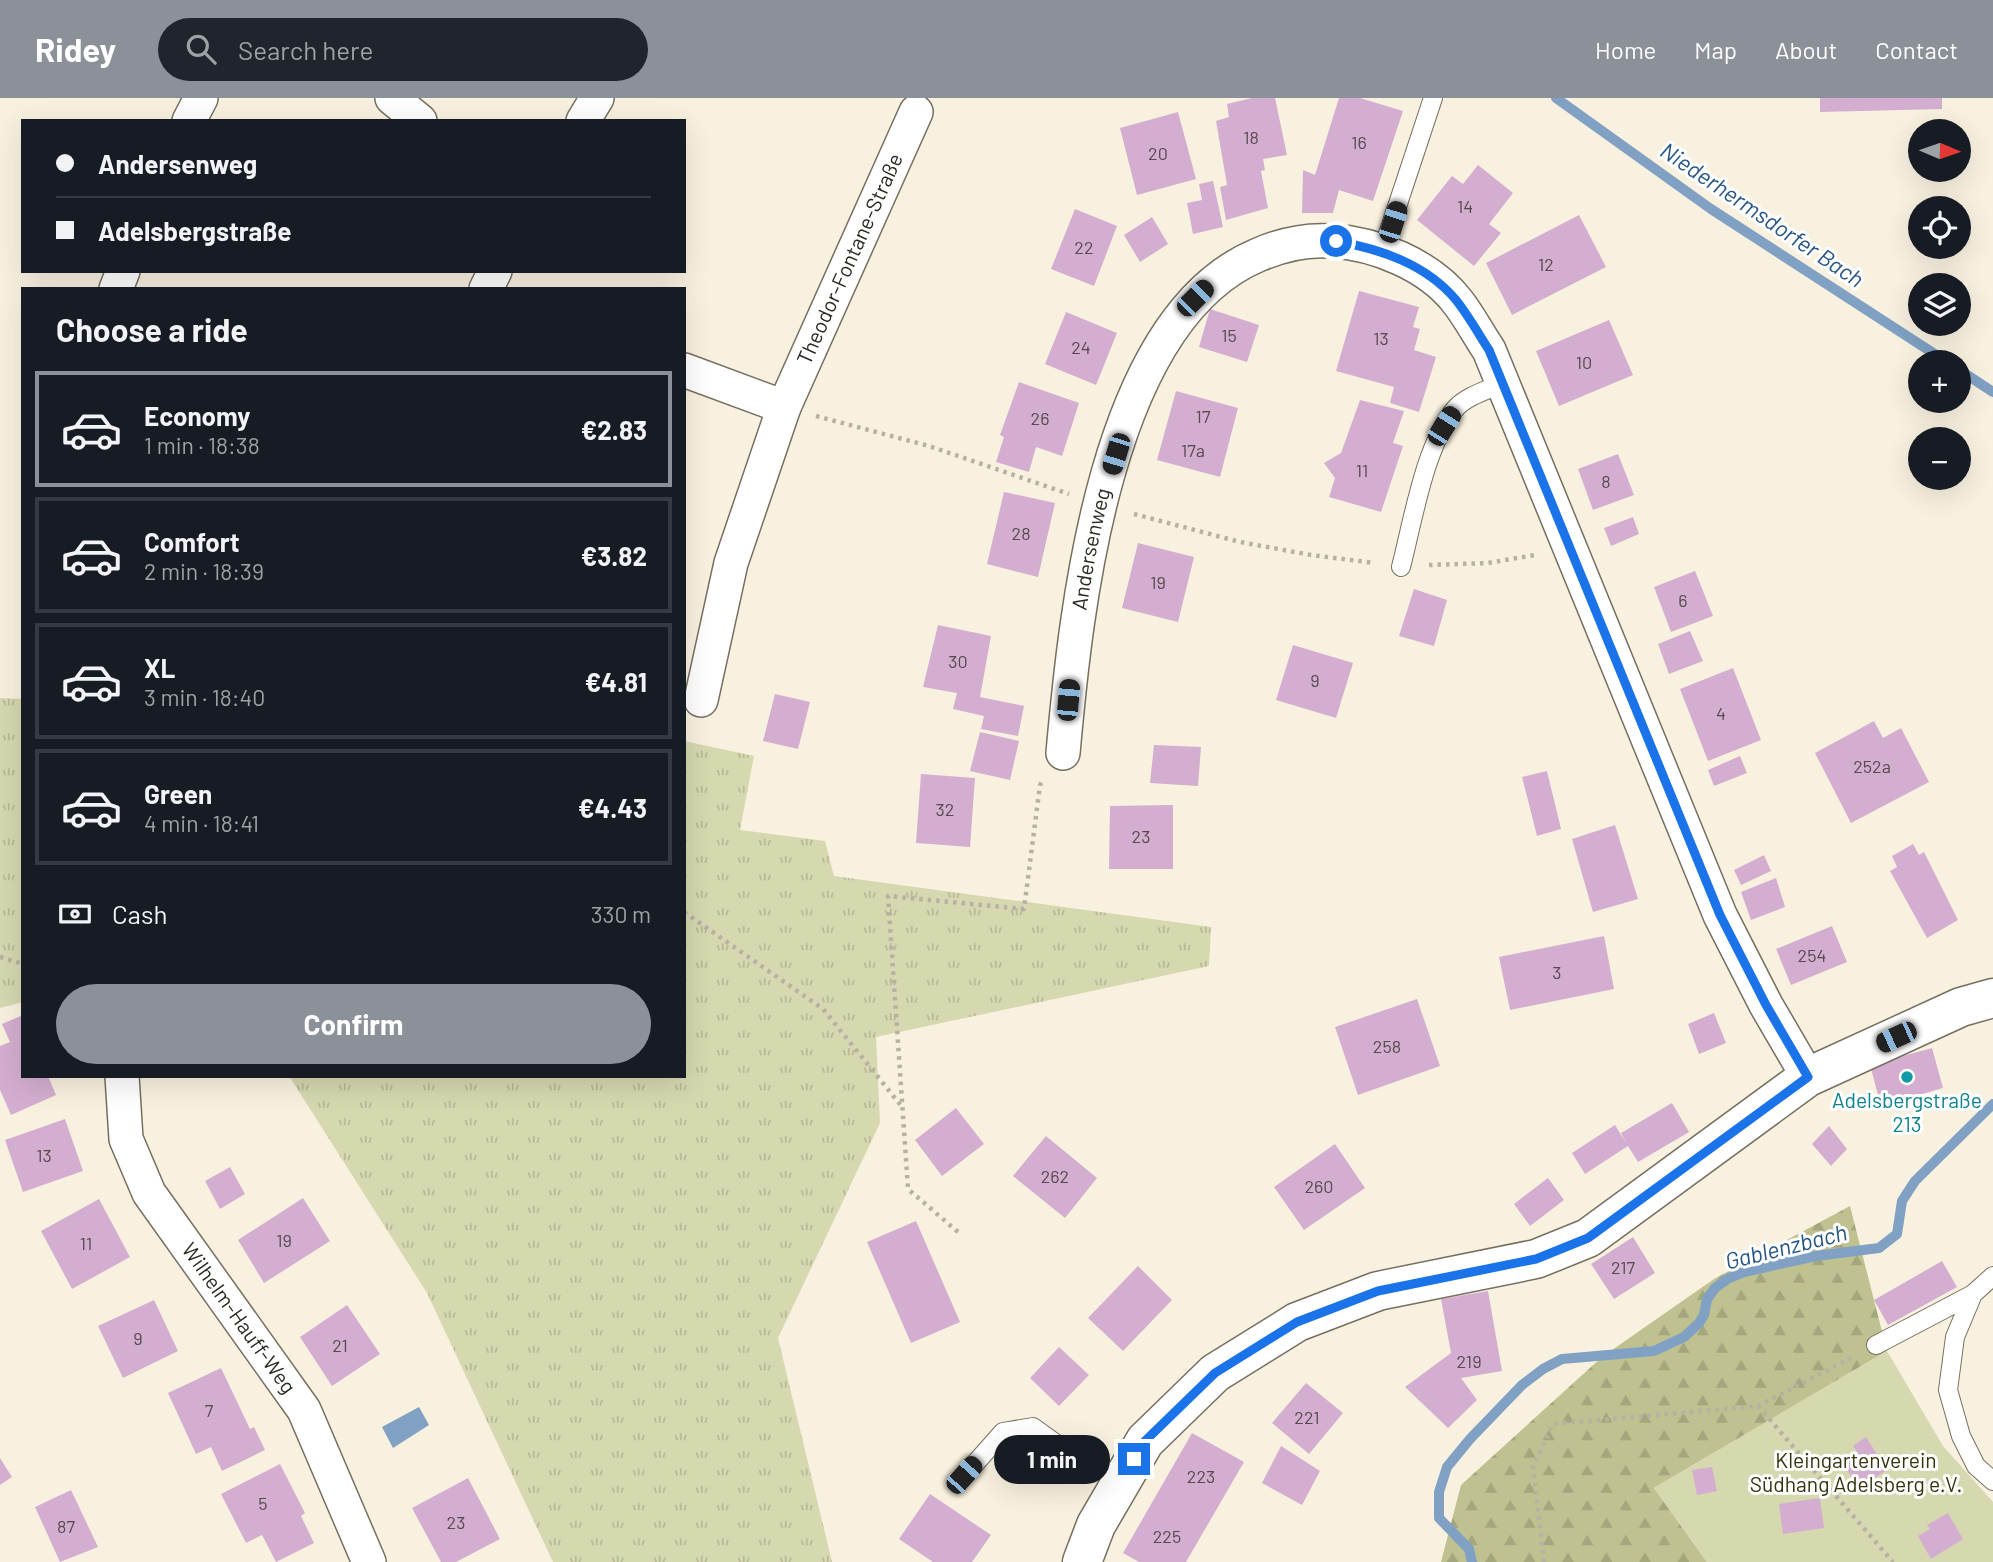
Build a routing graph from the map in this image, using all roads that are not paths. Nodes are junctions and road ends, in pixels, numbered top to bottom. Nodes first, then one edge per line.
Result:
1 (201, 98) edge
2 (392, 98) edge
3 (597, 98) edge
4 (1433, 98) edge
5 (916, 111) dead end
6 (190, 119) edge
7 (418, 119) edge
8 (584, 119) edge
9 (1382, 252) junction
10 (686, 371) edge
11 (1503, 383) junction
12 (784, 407) junction
13 (1401, 567) road end
14 (701, 700) dead end
15 (1063, 753) road end
16 (1993, 998) edge
17 (1808, 1077) junction
18 (122, 1078) edge
19 (1993, 1276) edge
20 (1973, 1294) junction
21 (1876, 1345) road end
22 (964, 1475) dead end
23 (1124, 1478) junction
24 (1993, 1481) edge
25 (369, 1562) edge
26 (1082, 1562) edge

1 - 6 street
2 - 7 street
3 - 8 street
4 - 9 lane
5 - 12 street, Theodor-Fontane-Straße
9 - 11 street, Andersenweg
9 - 15 street, Andersenweg
10 - 12 street
11 - 13 lane
11 - 17 street, Andersenweg
12 - 14 street, Theodor-Fontane-Straße
16 - 17 street
17 - 23 street
18 - 25 street, Wilhelm-Hauff-Weg
19 - 20 lane
20 - 21 lane
20 - 24 lane
22 - 23 lane
23 - 26 street

